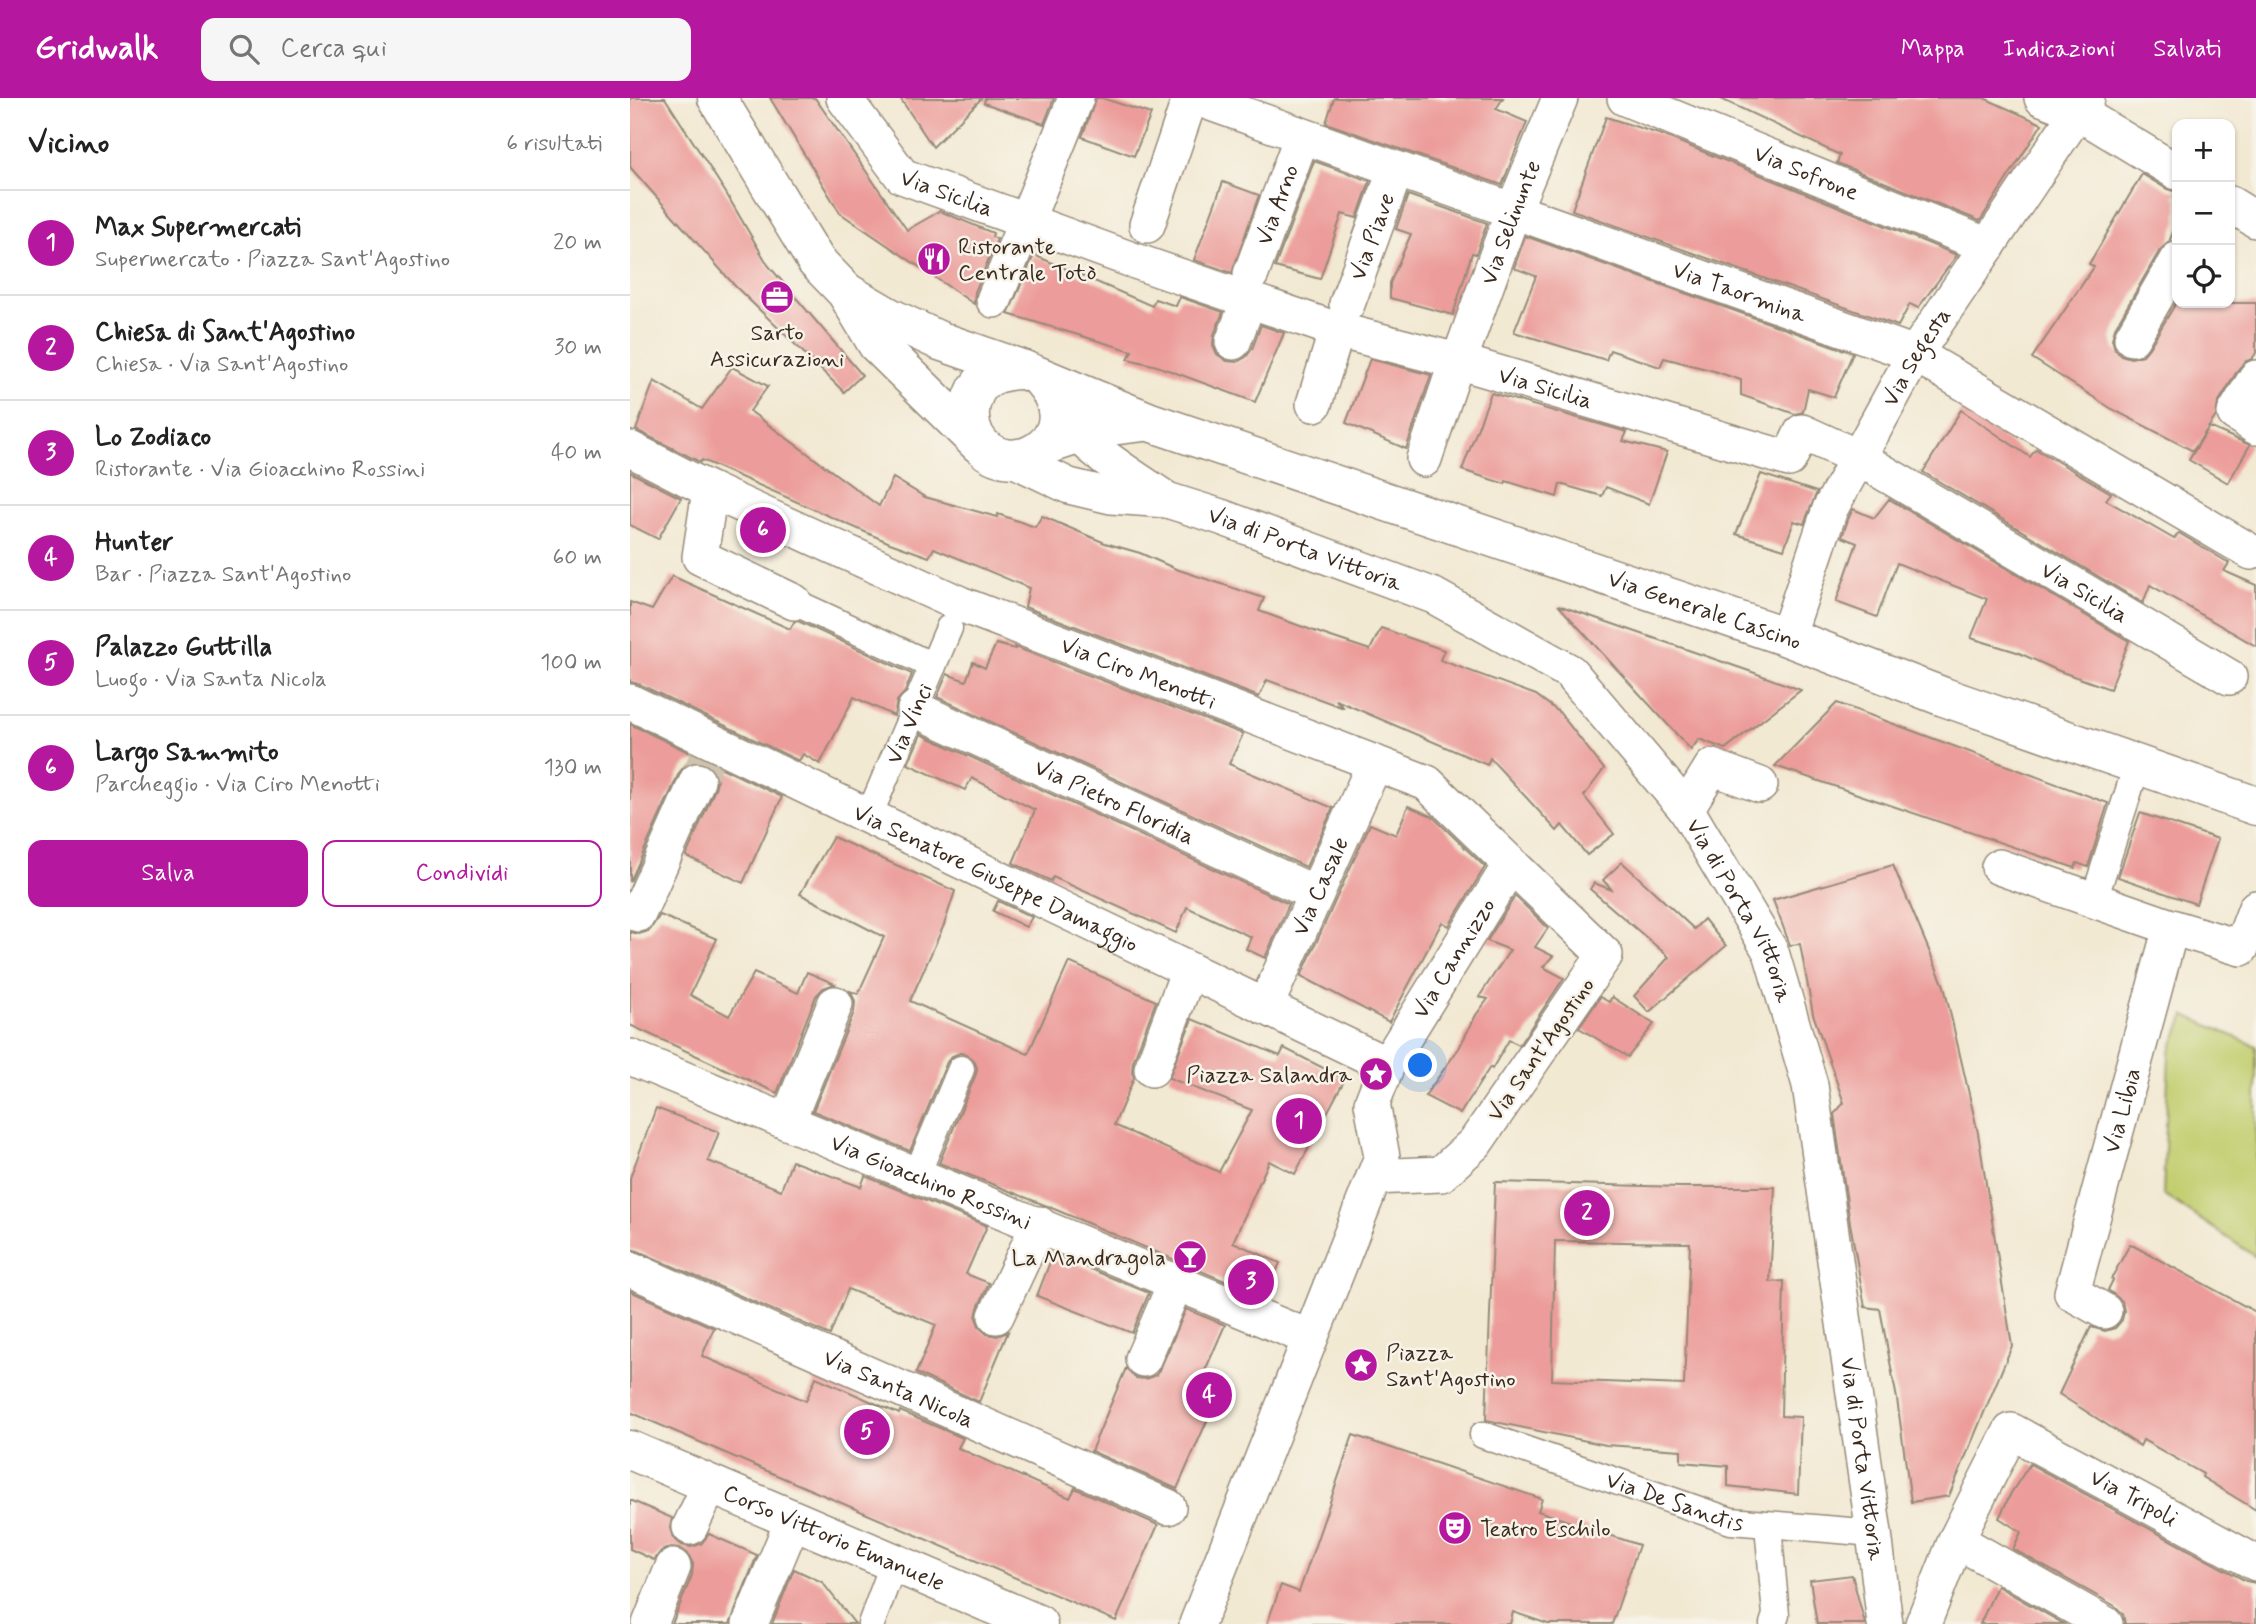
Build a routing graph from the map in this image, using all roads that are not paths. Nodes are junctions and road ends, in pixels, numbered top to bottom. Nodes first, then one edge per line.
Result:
1 (717, 98) edge
2 (844, 98) edge
3 (1076, 98) edge
4 (1190, 98) edge
5 (1197, 98) edge
6 (1560, 98) edge
7 (1625, 98) edge
8 (2042, 98) edge
9 (2083, 105) edge
10 (1302, 136) junction
11 (2172, 168) edge
12 (1396, 169) junction
13 (2235, 207) edge
14 (1513, 211) junction
15 (2256, 220) edge
16 (1026, 222) junction
17 (1147, 225) dead end
18 (1988, 246) junction
19 (2172, 269) edge
20 (1250, 287) junction
21 (846, 292) junction
22 (994, 300) dead end
23 (1342, 317) junction
24 (2132, 338) dead end
25 (1233, 342) dead end
26 (1460, 354) junction
27 (1915, 354) junction
28 (2256, 378) edge
29 (1314, 404) dead end
30 (1034, 420) junction
31 (1150, 422) junction
32 (2256, 427) edge
33 (630, 449) edge
34 (1859, 458) junction
35 (1424, 459) dead end
36 (710, 490) junction
37 (1167, 500) junction
38 (2251, 552) dead end
39 (794, 602) joint
40 (949, 628) dead end
41 (1787, 637) junction
42 (933, 666) junction
43 (2229, 677) dead end
44 (630, 702) edge
45 (915, 709) junction
46 (707, 758) junction
47 (1375, 763) junction
48 (2137, 765) junction
49 (1760, 785) dead end
50 (2256, 806) edge
51 (1686, 809) junction
52 (869, 818) junction
53 (1511, 864) junction
54 (1998, 867) dead end
55 (1316, 894) junction
56 (2094, 900) junction
57 (2256, 908) edge
58 (638, 914) dead end
59 (2171, 927) junction
60 (1605, 955) joint
61 (1188, 970) junction
62 (835, 1004) dead end
63 (1265, 1007) junction
64 (630, 1057) edge
65 (1382, 1057) junction
66 (961, 1069) dead end
67 (1152, 1069) dead end
68 (787, 1122) junction
69 (917, 1174) junction
70 (1374, 1177) junction
71 (1038, 1224) junction
72 (630, 1269) edge
73 (1177, 1282) junction
74 (2104, 1311) dead end
75 (996, 1316) dead end
76 (1310, 1338) junction
77 (1143, 1359) dead end
78 (1483, 1434) dead end
79 (630, 1450) edge
80 (710, 1485) junction
81 (1168, 1507) dead end
82 (793, 1520) junction
83 (1768, 1525) junction
84 (690, 1527) dead end
85 (1874, 1533) junction
86 (1956, 1540) junction
87 (894, 1562) junction
88 (2256, 1563) edge
89 (673, 1567) dead end
90 (650, 1624) edge
91 (750, 1624) edge
92 (872, 1624) edge
93 (1038, 1624) edge
94 (1197, 1624) edge
95 (1773, 1624) edge
96 (1885, 1624) edge
97 (1923, 1624) edge
98 (2105, 1624) edge

1 - 21 street
2 - 16 street, Via Sicilia
3 - 16 street
4 - 17 street
5 - 10 street, Via Taormina
6 - 14 street, Via Selinunte
7 - 18 street, Via Sofrone
8 - 9 street
9 - 11 street
9 - 18 street, Via Segesta
10 - 12 street, Via Taormina
10 - 20 street, Via Arno
12 - 14 street, Via Taormina
12 - 23 street, Via Piave
13 - 15 street
14 - 26 street, Via Selinunte
14 - 27 street, Via Taormina
16 - 20 street, Via Sicilia
16 - 22 street
18 - 27 street, Via Segesta
19 - 24 street
20 - 23 street, Via Sicilia
20 - 25 street, Via Arno
21 - 30 street, Via Generale Cascino
21 - 30 street
23 - 26 street, Via Sicilia
23 - 29 street, Via Piave
26 - 34 street, Via Sicilia
26 - 35 street, Via Selinunte
27 - 34 street, Via Segesta
27 - 38 street, Via Taormina
28 - 32 street
30 - 31 street, Via Generale Cascino
30 - 31 street
30 - 37 street
30 - 37 street
31 - 41 street, Via Generale Cascino
33 - 36 street, Via Ciro Menotti
34 - 41 street, Via Segesta
34 - 43 street, Via Sicilia
36 - 39 street
36 - 47 street, Via Ciro Menotti
37 - 51 street, Via di Porta Vittoria
39 - 42 street
40 - 42 street, Via Vinci
41 - 48 street, Via Generale Cascino
42 - 45 street, Via Vinci
44 - 46 street, Via Senatore Giuseppe Damaggio
45 - 52 street, Via Vinci
45 - 55 street, Via Pietro Floridia
46 - 52 street, Via Senatore Giuseppe Damaggio
46 - 58 street
47 - 53 street, Via Ciro Menotti
47 - 55 street, Via Casale
48 - 50 street, Via Generale Cascino
48 - 56 street
49 - 51 street
51 - 85 street, Via di Porta Vittoria
52 - 61 street, Via Senatore Giuseppe Damaggio
53 - 60 street, Via Ciro Menotti
53 - 65 street, Via Cannizzo
54 - 56 street
55 - 63 street, Via Casale
56 - 59 street
57 - 59 street
59 - 74 street, Via Libia
60 - 70 street, Via Sant'Agostino
61 - 63 street, Via Senatore Giuseppe Damaggio
61 - 67 street
62 - 68 street
63 - 65 street, Via Senatore Giuseppe Damaggio
64 - 68 street, Via Gioacchino Rossini
65 - 70 street
66 - 69 street
68 - 69 street, Via Gioacchino Rossini
69 - 71 street, Via Gioacchino Rossini
70 - 76 street
71 - 73 street, Via Gioacchino Rossini
71 - 75 street
72 - 81 street, Via Santa Nicola
73 - 76 street, Via Gioacchino Rossini
73 - 77 street
76 - 94 street
78 - 83 street, Via De Sanctis
79 - 80 street, Corso Vittorio Emanuele
80 - 82 street, Corso Vittorio Emanuele
80 - 84 street
82 - 87 street, Corso Vittorio Emanuele
82 - 91 street
83 - 85 street, Via De Sanctis
83 - 95 street
85 - 96 street, Via di Porta Vittoria
86 - 88 street, Via Tripoli
86 - 97 street
86 - 98 street
87 - 92 street
87 - 93 street, Corso Vittorio Emanuele
89 - 90 street

